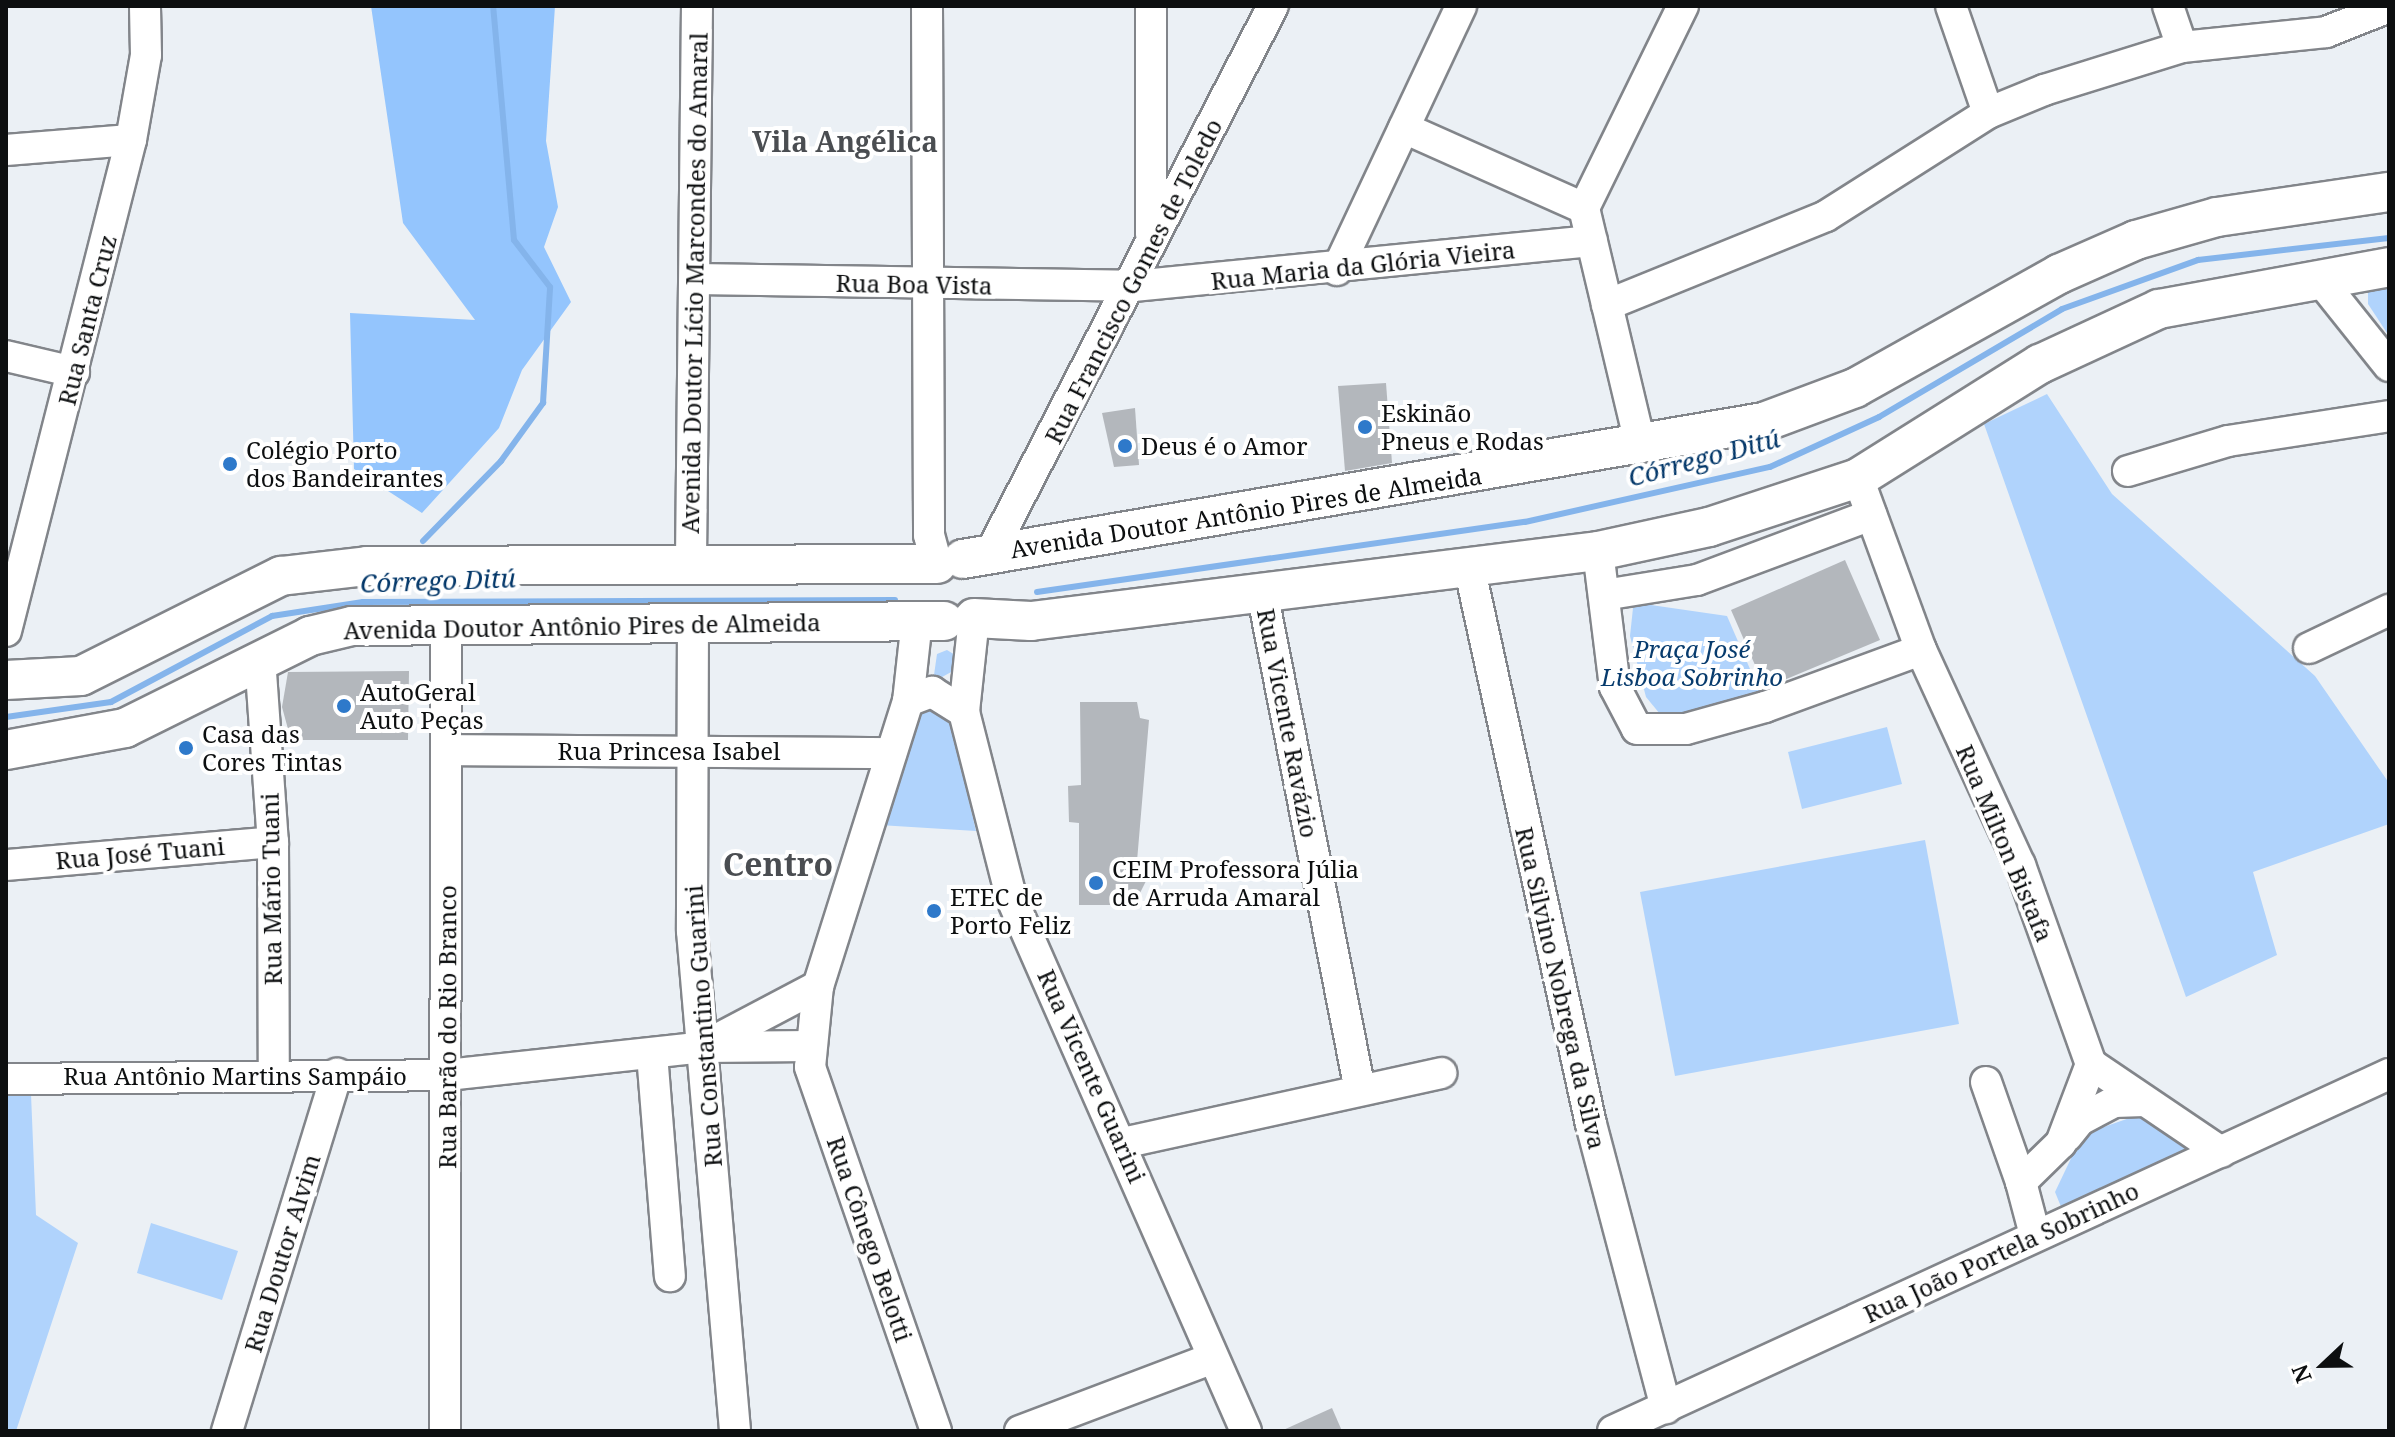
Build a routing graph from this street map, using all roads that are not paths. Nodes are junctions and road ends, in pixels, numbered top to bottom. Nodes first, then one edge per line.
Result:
1 (145, 6) edge
2 (697, 6) edge
3 (927, 6) edge
4 (1151, 6) edge
5 (1273, 6) edge
6 (1461, 6) edge
7 (1951, 6) edge
8 (2168, 6) edge
9 (2387, 7) edge
10 (1670, 10) edge
11 (2182, 47) junction
12 (1988, 113) junction
13 (1404, 128) junction
14 (131, 140) junction
15 (6, 150) edge
16 (2389, 192) edge
17 (1584, 208) junction
18 (1151, 237) junction
19 (1592, 241) junction
20 (2389, 267) edge
21 (1337, 270) junction
22 (2318, 277) junction
23 (695, 279) junction
24 (925, 285) junction
25 (1133, 286) junction
26 (1607, 305) junction
27 (6, 356) edge
28 (2389, 366) edge
29 (74, 372) junction
30 (2389, 416) edge
31 (1641, 447) junction
32 (2128, 471) dead end
33 (1858, 478) junction
34 (1871, 515) junction
35 (1598, 551) junction
36 (963, 559) junction
37 (691, 560) junction
38 (1469, 566) junction
39 (1262, 592) junction
40 (1604, 595) junction
41 (2389, 610) edge
42 (693, 620) junction
43 (945, 620) junction
44 (446, 624) junction
45 (6, 631) edge
46 (2309, 648) dead end
47 (1921, 650) junction
48 (260, 658) junction
49 (6, 680) edge
50 (908, 701) junction
51 (964, 712) junction
52 (6, 750) edge
53 (447, 750) junction
54 (689, 751) junction
55 (891, 753) junction
56 (273, 842) junction
57 (6, 865) edge
58 (818, 986) junction
59 (811, 1046) junction
60 (703, 1047) junction
61 (652, 1054) junction
62 (2091, 1064) junction
63 (274, 1072) junction
64 (1441, 1073) dead end
65 (337, 1074) junction
66 (2389, 1074) edge
67 (447, 1075) junction
68 (6, 1079) edge
69 (1986, 1082) dead end
70 (1360, 1090) junction
71 (2144, 1101) junction
72 (1123, 1143) junction
73 (2061, 1143) junction
74 (2221, 1152) junction
75 (2021, 1182) junction
76 (2035, 1235) junction
77 (670, 1276) dead end
78 (1211, 1359) junction
79 (1666, 1408) junction
80 (227, 1431) edge
81 (445, 1431) edge
82 (735, 1431) edge
83 (936, 1431) edge
84 (1020, 1431) edge
85 (1246, 1431) edge
86 (1613, 1431) edge

1 - 14 street, Rua Santa Cruz
2 - 23 street, Avenida Doutor Lício Marcondes do Amaral
3 - 24 street
4 - 18 street
5 - 18 street, Rua Francisco Gomes de Toledo
6 - 13 street
7 - 12 street
8 - 11 street
9 - 11 street
10 - 17 street
11 - 12 street
12 - 26 street
13 - 17 street
13 - 21 street
14 - 15 street
14 - 29 street, Rua Santa Cruz
16 - 31 main road, Avenida Doutor Antônio Pires de Almeida
17 - 19 street
18 - 25 street, Rua Francisco Gomes de Toledo
19 - 21 street, Rua Maria da Glória Vieira
19 - 26 street
20 - 22 main road, Avenida Doutor Antônio Pires de Almeida
21 - 25 street, Rua Maria da Glória Vieira
22 - 28 street
22 - 33 main road, Avenida Doutor Antônio Pires de Almeida
23 - 24 street, Rua Boa Vista
23 - 37 street, Avenida Doutor Lício Marcondes do Amaral
24 - 25 street, Rua Boa Vista
24 - 36 street
25 - 36 street, Rua Francisco Gomes de Toledo
26 - 31 street
27 - 29 street
29 - 45 street, Rua Santa Cruz
30 - 32 street
31 - 36 main road, Avenida Doutor Antônio Pires de Almeida
33 - 34 street, Rua Milton Bistafa
33 - 35 main road, Avenida Doutor Antônio Pires de Almeida
34 - 40 street
34 - 47 street, Rua Milton Bistafa
35 - 38 main road, Avenida Doutor Antônio Pires de Almeida
35 - 40 street
36 - 37 main road, Avenida Doutor Antônio Pires de Almeida
36 - 43 main road
36 - 43 main road
37 - 49 main road, Avenida Doutor Antônio Pires de Almeida
38 - 39 main road, Avenida Doutor Antônio Pires de Almeida
38 - 79 street, Rua Silvino Nobrega da Silva
39 - 43 main road, Avenida Doutor Antônio Pires de Almeida
39 - 70 street, Rua Vicente Ravázio
40 - 47 street
41 - 46 street
42 - 43 main road, Avenida Doutor Antônio Pires de Almeida
42 - 44 main road, Avenida Doutor Antônio Pires de Almeida
42 - 54 street, Rua Constantino Guarini
43 - 50 street, Rua Cônego Belotti
43 - 51 street, Rua Vicente Guarini
44 - 48 main road, Avenida Doutor Antônio Pires de Almeida
44 - 53 street, Rua Barão do Rio Branco
47 - 62 street, Rua Milton Bistafa
48 - 52 main road, Avenida Doutor Antônio Pires de Almeida
48 - 56 street, Rua Mário Tuani
50 - 51 street
50 - 55 street, Rua Cônego Belotti
51 - 72 street, Rua Vicente Guarini
53 - 54 street, Rua Princesa Isabel
53 - 67 street, Rua Barão do Rio Branco
54 - 55 street, Rua Princesa Isabel
54 - 60 street, Rua Constantino Guarini
55 - 58 street, Rua Cônego Belotti
56 - 57 street, Rua José Tuani
56 - 63 street, Rua Mário Tuani
58 - 59 street, Rua Cônego Belotti
58 - 60 street
59 - 60 street
59 - 83 street, Rua Cônego Belotti
60 - 61 street, Rua Antônio Martins Sampáio
60 - 82 street, Rua Constantino Guarini
61 - 67 street, Rua Antônio Martins Sampáio
61 - 77 street
62 - 71 street
62 - 73 street
63 - 65 street, Rua Antônio Martins Sampáio
63 - 68 street, Rua Antônio Martins Sampáio
64 - 70 street
65 - 67 street, Rua Antônio Martins Sampáio
65 - 80 street, Rua Doutor Alvim
66 - 74 street, Rua João Portela Sobrinho
67 - 81 street, Rua Barão do Rio Branco
69 - 75 street
70 - 72 street
71 - 73 street
71 - 74 street
72 - 78 street, Rua Vicente Guarini
73 - 75 street
74 - 76 street, Rua João Portela Sobrinho
75 - 76 street
76 - 79 street, Rua João Portela Sobrinho
78 - 84 street
78 - 85 street, Rua Vicente Guarini
79 - 86 street, Rua João Portela Sobrinho

